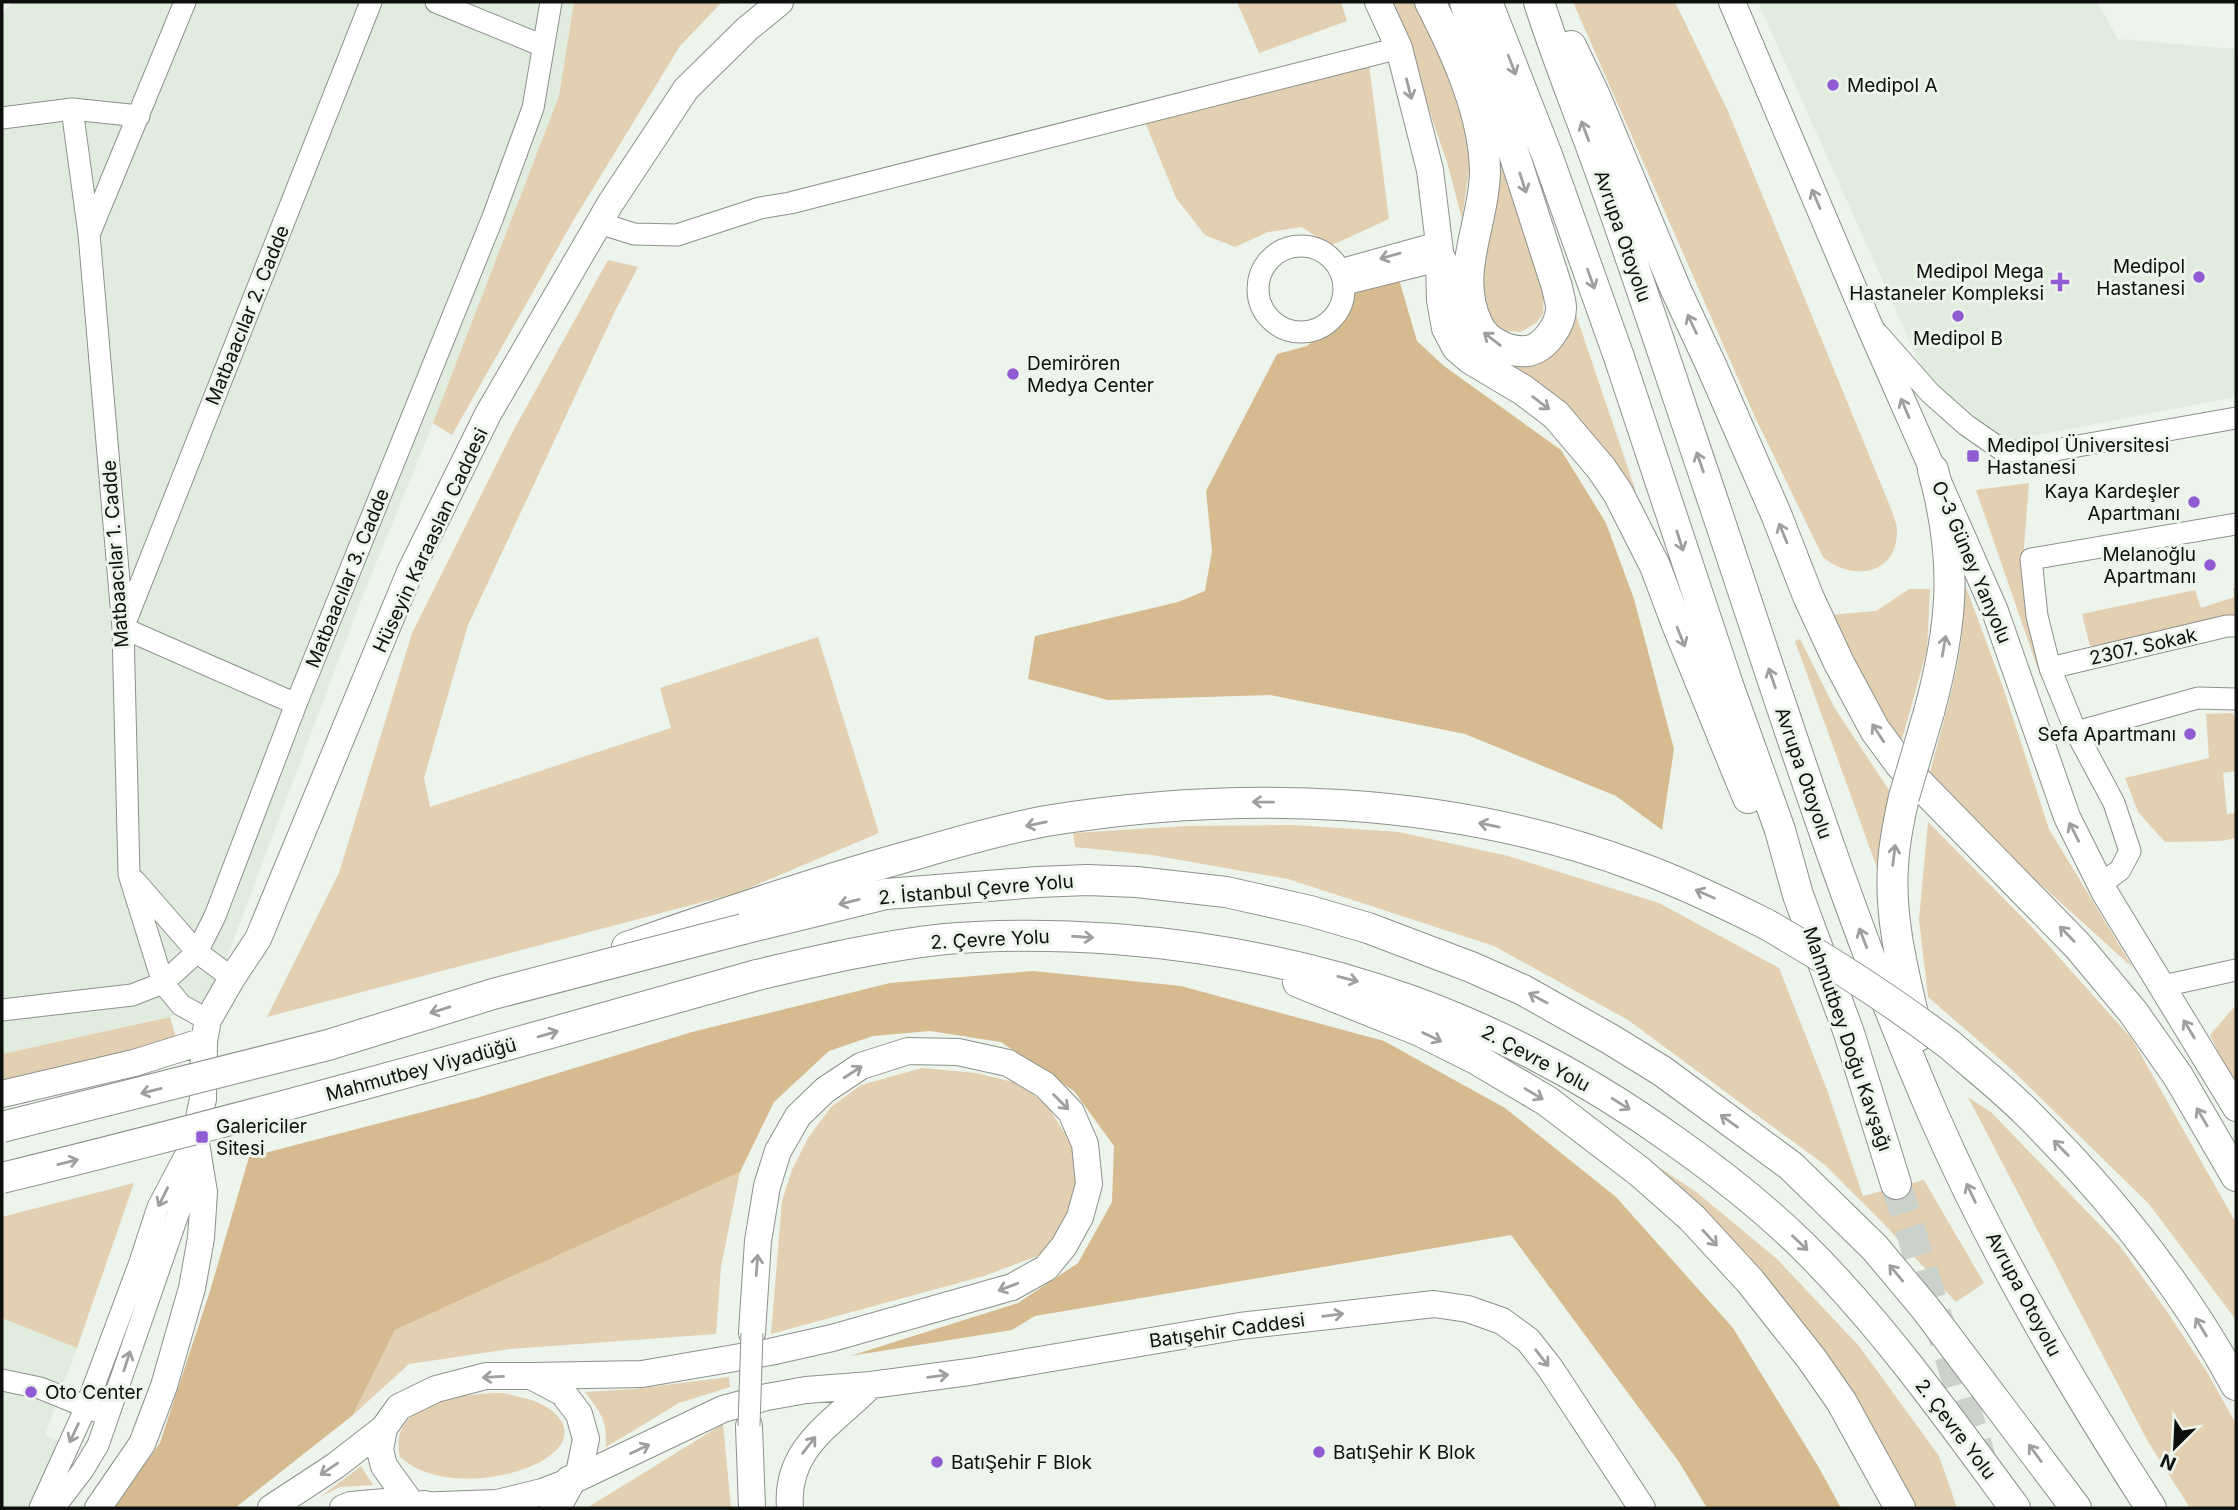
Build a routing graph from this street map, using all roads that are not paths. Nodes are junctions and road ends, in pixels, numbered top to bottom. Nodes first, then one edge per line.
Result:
1 (185, 2) edge
2 (371, 2) edge
3 (436, 2) edge
4 (551, 2) edge
5 (780, 2) edge
6 (1378, 2) edge
7 (1430, 2) edge
8 (1465, 2) edge
9 (1487, 2) edge
10 (1539, 2) edge
11 (1545, 2) edge
12 (1731, 2) edge
13 (543, 46) junction
14 (1399, 48) junction
15 (72, 109) junction
16 (139, 116) junction
17 (2, 118) edge
18 (599, 223) junction
19 (89, 234) junction
20 (1441, 251) junction
21 (1343, 277) dead end
22 (1869, 325) junction
23 (2236, 418) edge
24 (1933, 470) junction
25 (2236, 524) edge
26 (2236, 626) edge
27 (123, 628) junction
28 (2050, 668) junction
29 (2236, 699) edge
30 (296, 704) junction
31 (2076, 733) junction
32 (129, 874) junction
33 (2101, 884) junction
34 (1798, 895) junction
35 (739, 919) junction
36 (197, 952) junction
37 (1234, 953) junction
38 (2236, 971) edge
39 (757, 975) joint
40 (232, 978) junction
41 (163, 983) junction
42 (2163, 986) junction
43 (2, 1010) edge
44 (206, 1031) junction
45 (2, 1094) edge
46 (2236, 1108) edge
47 (1934, 1116) junction
48 (2, 1127) edge
49 (195, 1138) junction
50 (2236, 1176) edge
51 (2, 1178) edge
52 (1896, 1184) tunnel mouth
53 (752, 1333) joint
54 (1811, 1358) junction
55 (531, 1376) junction
56 (2, 1380) edge
57 (871, 1385) junction
58 (2236, 1385) edge
59 (86, 1407) junction
60 (109, 1416) junction
61 (749, 1426) joint
62 (384, 1428) junction
63 (574, 1480) junction
64 (421, 1507) edge
65 (40, 1508) edge
66 (54, 1508) edge
67 (98, 1508) edge
68 (271, 1508) edge
69 (343, 1508) edge
70 (555, 1508) edge
71 (752, 1508) edge
72 (790, 1508) edge
73 (1642, 1508) edge
74 (1878, 1508) edge
75 (1900, 1508) edge
76 (2015, 1508) edge
77 (2076, 1508) edge
78 (2151, 1508) edge

1 - 16 street, Matbaacılar 1. Cadde
2 - 27 street, Matbaacılar 2. Cadde
3 - 13 street
4 - 13 street, Matbaacılar 3. Cadde
5 - 18 main road, Hüseyin Karaaslan Caddesi
6 - 14 main road
8 -> 7 highway
9 -> 34 highway
47 -> 10 highway, Avrupa Otoyolu
50 -> 11 highway
22 -> 12 main road, O-3 Güney Yanyolu
13 - 30 street, Matbaacılar 3. Cadde
14 - 18 street
14 -> 20 main road
15 - 16 street
15 - 17 street
15 - 19 street, Matbaacılar 1. Cadde
16 - 19 street, Matbaacılar 1. Cadde
18 - 40 main road, Hüseyin Karaaslan Caddesi
19 - 27 street, Matbaacılar 1. Cadde
20 - 21 street
20 -> 34 highway
22 - 23 street
24 -> 22 main road, O-3 Güney Yanyolu
33 -> 24 main road, O-3 Güney Yanyolu
47 -> 24 highway, bridge
25 - 28 street
26 - 28 street, 2307. Sokak
27 - 30 street
27 - 32 street, Matbaacılar 1. Cadde
28 - 31 street
29 - 31 street
30 - 36 street, Matbaacılar 3. Cadde
31 - 33 street
32 - 36 street
32 - 41 street, Matbaacılar 1. Cadde
33 - 42 main road, O-3 Güney Yanyolu
34 - 52 highway, Mahmutbey Doğu Kavşağı
35 -> 48 highway, bridge
58 -> 35 highway, bridge
77 -> 35 highway, 2. İstanbul Çevre Yolu
36 - 40 street
36 - 41 street, Matbaacılar 3. Cadde
39 -> 37 highway, 2. Çevre Yolu
37 -> 54 highway
37 -> 76 highway, 2. Çevre Yolu
38 - 42 street
51 -> 39 highway, Mahmutbey Viyadüğü, bridge
40 - 44 main road, Hüseyin Karaaslan Caddesi
41 - 43 street, Matbaacılar 3. Cadde
41 - 44 street, Matbaacılar 1. Cadde
46 -> 42 main road, O-3 Güney Yanyolu
44 - 45 main road
44 - 49 main road, Hüseyin Karaaslan Caddesi
78 -> 47 highway, Avrupa Otoyolu
49 -> 59 street
60 -> 49 street
49 - 67 main road
53 -> 55 main road
53 - 61 street, bridge
54 - 74 highway
54 - 75 highway
55 -> 62 main road
55 - 63 main road
56 - 59 street
63 -> 57 main road, Batışehir Caddesi
72 -> 57 main road
57 -> 73 main road, Batışehir Caddesi
59 - 60 street
59 -> 65 street
60 - 66 street
61 - 71 main road
62 - 64 main road
62 -> 68 main road
63 - 64 main road
63 - 70 highway
64 - 69 main road

